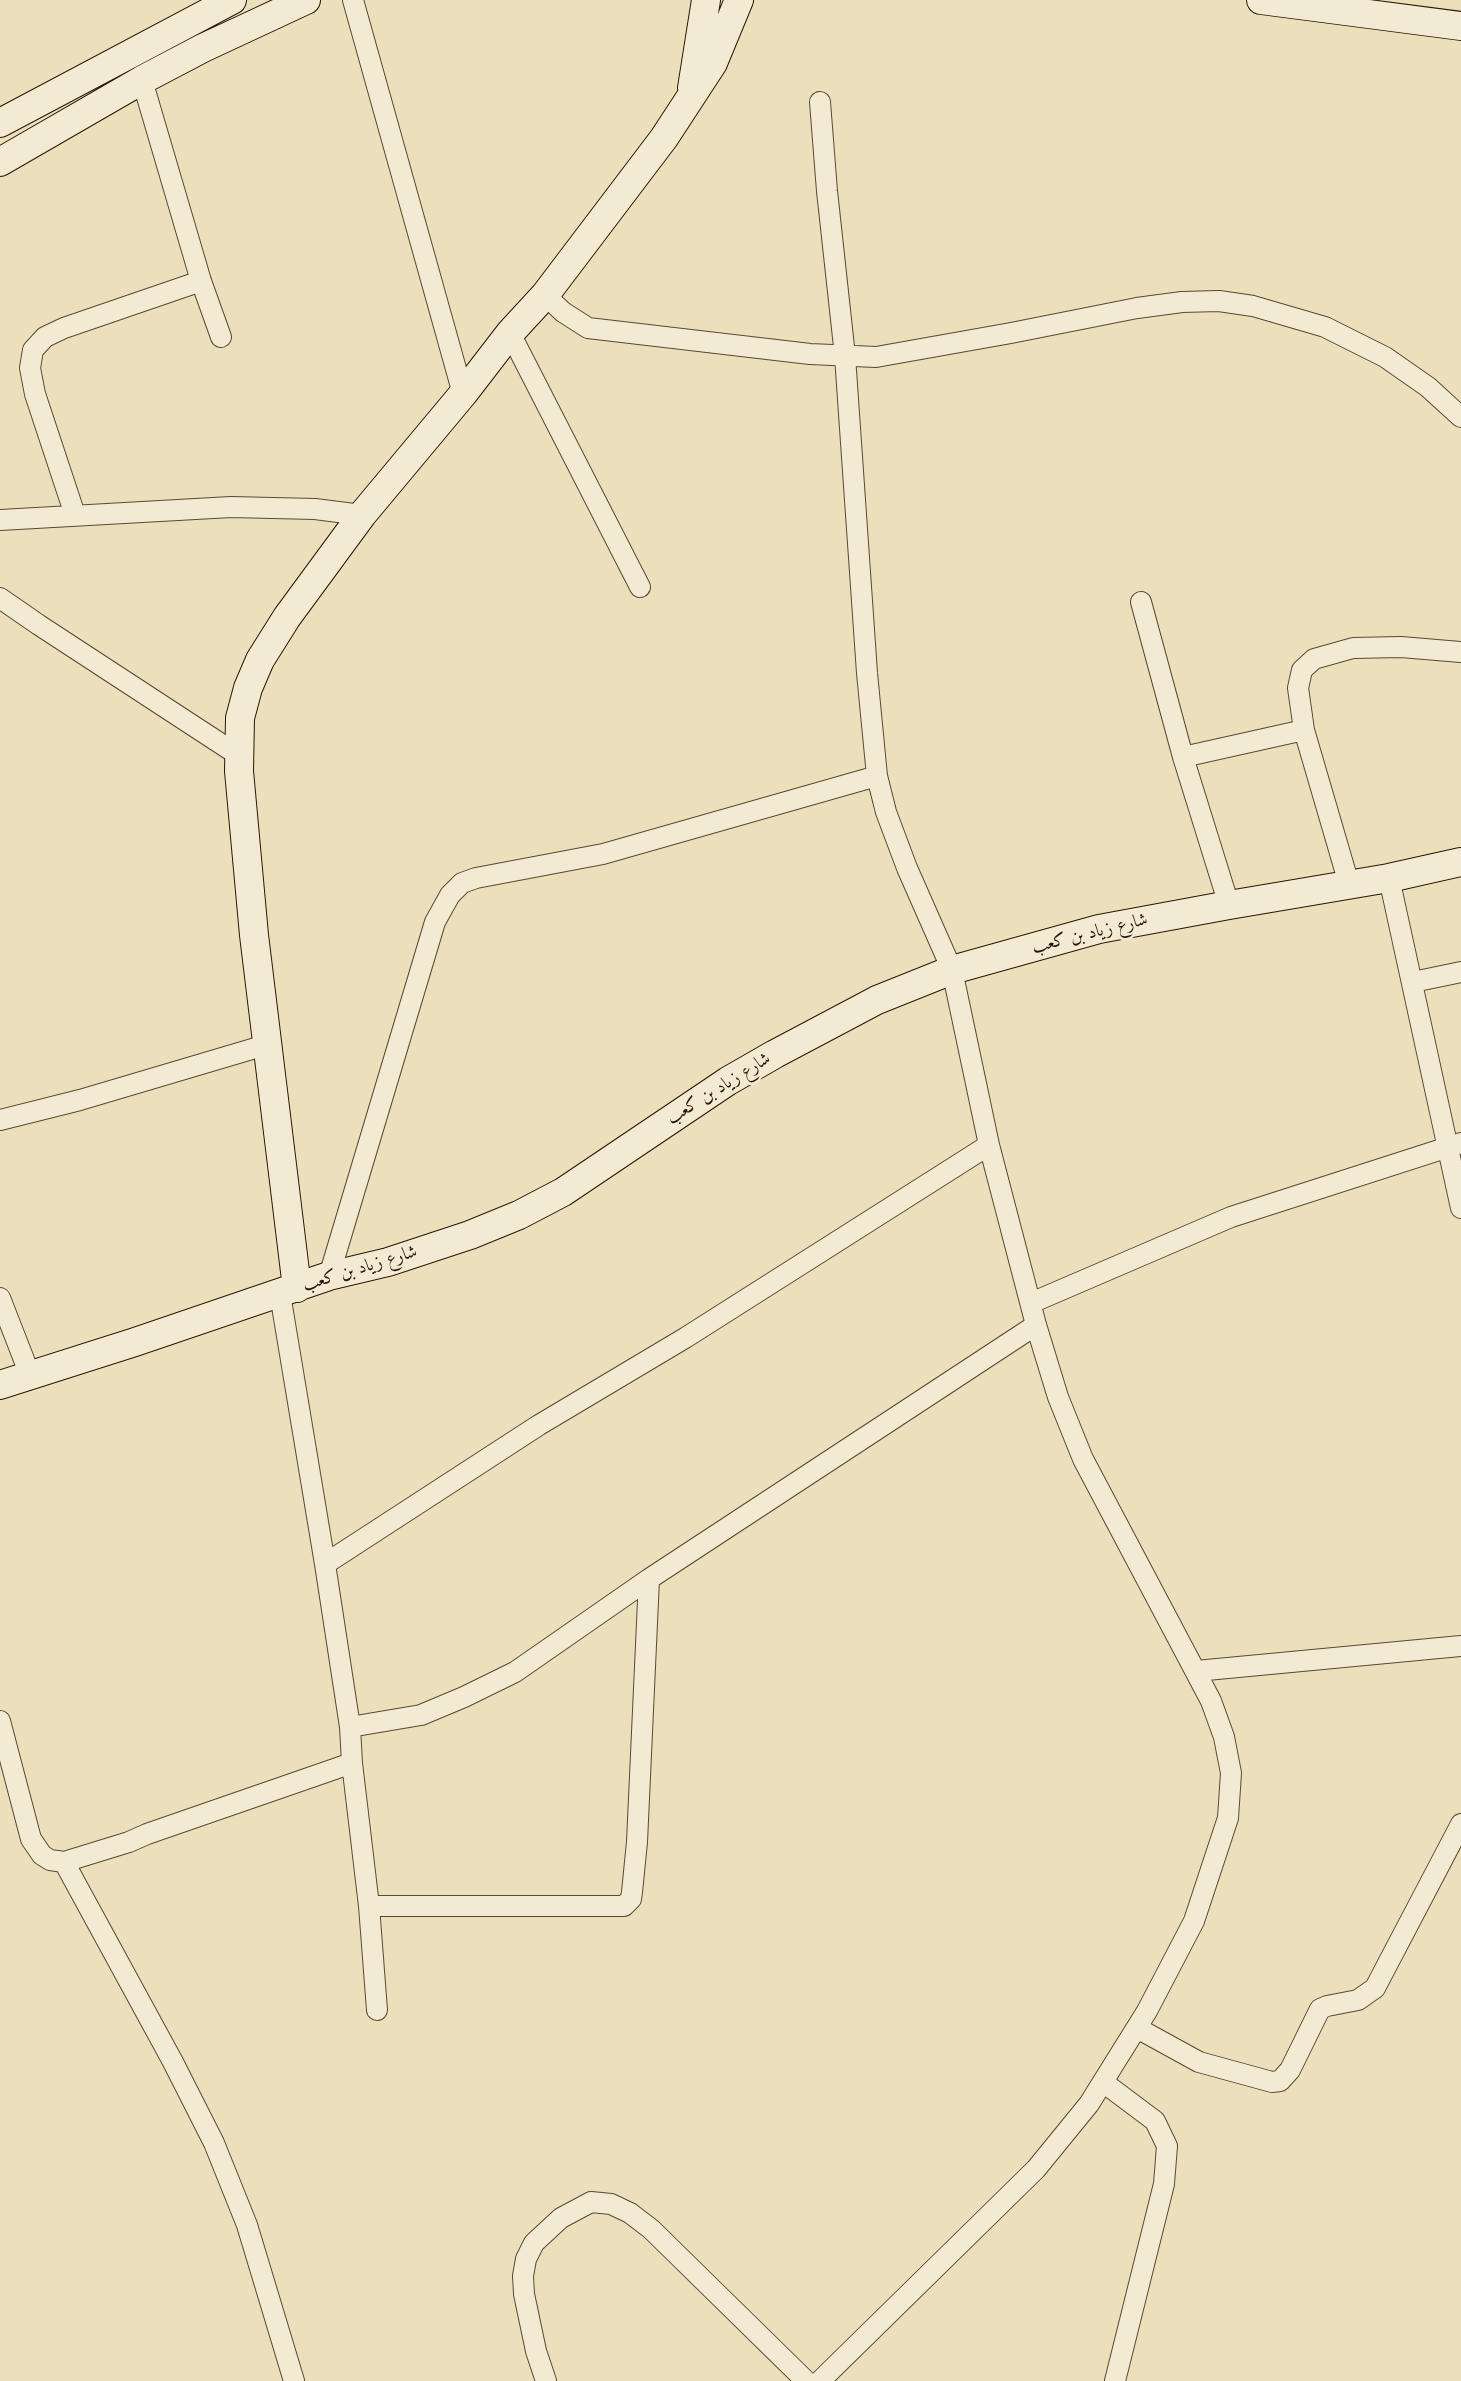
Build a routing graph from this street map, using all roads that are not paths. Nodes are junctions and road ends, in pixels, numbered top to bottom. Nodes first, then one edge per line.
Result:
1 (232, 0) edge
2 (306, 0) edge
3 (353, 0) edge
4 (706, 0) edge
5 (739, 0) edge
6 (1261, 0) edge
7 (1461, 26) edge
8 (142, 80) junction
9 (692, 94) junction
10 (820, 102) dead end
11 (0, 123) edge
12 (0, 162) edge
13 (201, 281) junction
14 (546, 295) junction
15 (510, 333) junction
16 (221, 337) dead end
17 (845, 356) junction
18 (463, 394) junction
19 (1461, 417) edge
20 (76, 515) junction
21 (362, 515) junction
22 (0, 520) edge
23 (640, 587) dead end
24 (0, 598) edge
25 (1141, 602) dead end
26 (1461, 652) edge
27 (1304, 730) junction
28 (238, 755) junction
29 (1183, 757) junction
30 (877, 776) junction
31 (1461, 862) edge
32 (1389, 878) junction
33 (1349, 884) junction
34 (1229, 904) junction
35 (952, 970) junction
36 (1461, 972) edge
37 (1413, 982) junction
38 (269, 1044) junction
39 (0, 1120) edge
40 (989, 1145) junction
41 (1454, 1145) edge
42 (1461, 1208) edge
43 (329, 1276) junction
44 (288, 1291) junction
45 (0, 1298) edge
46 (1031, 1303) junction
47 (1036, 1325) junction
48 (30, 1375) junction
49 (0, 1385) edge
50 (325, 1564) junction
51 (649, 1579) junction
52 (1461, 1646) edge
53 (1196, 1671) junction
54 (0, 1721) edge
55 (350, 1726) junction
56 (352, 1763) junction
57 (1461, 1824) edge
58 (64, 1862) junction
59 (369, 1906) junction
60 (377, 2010) dead end
61 (1137, 2028) junction
62 (1103, 2082) junction
63 (294, 2381) edge
64 (546, 2381) edge
65 (806, 2381) edge
66 (820, 2381) edge
67 (1115, 2381) edge

1 - 11 street
2 - 8 street
3 - 18 street
4 - 9 street
5 - 9 street
6 - 7 street
8 - 12 street
8 - 13 street
9 - 14 street
10 - 17 street
13 - 16 street
13 - 20 street
14 - 15 street
14 - 17 street
15 - 18 street
15 - 23 street
17 - 19 street
17 - 30 street
18 - 21 street
20 - 21 street
20 - 22 street
21 - 28 street
24 - 28 street
25 - 29 street
26 - 27 street
27 - 29 street
27 - 33 street
28 - 38 street
29 - 34 street
30 - 35 street
30 - 43 street
31 - 32 street, شارع زياد بن كعب
32 - 33 street, شارع زياد بن كعب
32 - 37 street
33 - 34 street, شارع زياد بن كعب
34 - 35 street, شارع زياد بن كعب
35 - 40 street
35 - 43 street, شارع زياد بن كعب
36 - 37 street
37 - 41 street
38 - 39 street
38 - 44 street
40 - 46 street
40 - 50 street
41 - 42 street
41 - 46 street
43 - 44 street, شارع زياد بن كعب
44 - 48 street, شارع زياد بن كعب
44 - 50 street
45 - 48 street
46 - 47 street
47 - 51 street
47 - 53 street
48 - 49 street, شارع زياد بن كعب
50 - 55 street
51 - 55 street
51 - 59 street
52 - 53 street
53 - 61 street
54 - 58 street
55 - 56 street
56 - 58 street
56 - 59 street
57 - 61 street
58 - 63 street
59 - 60 street
61 - 62 street
62 - 66 street
62 - 67 street
64 - 65 street

